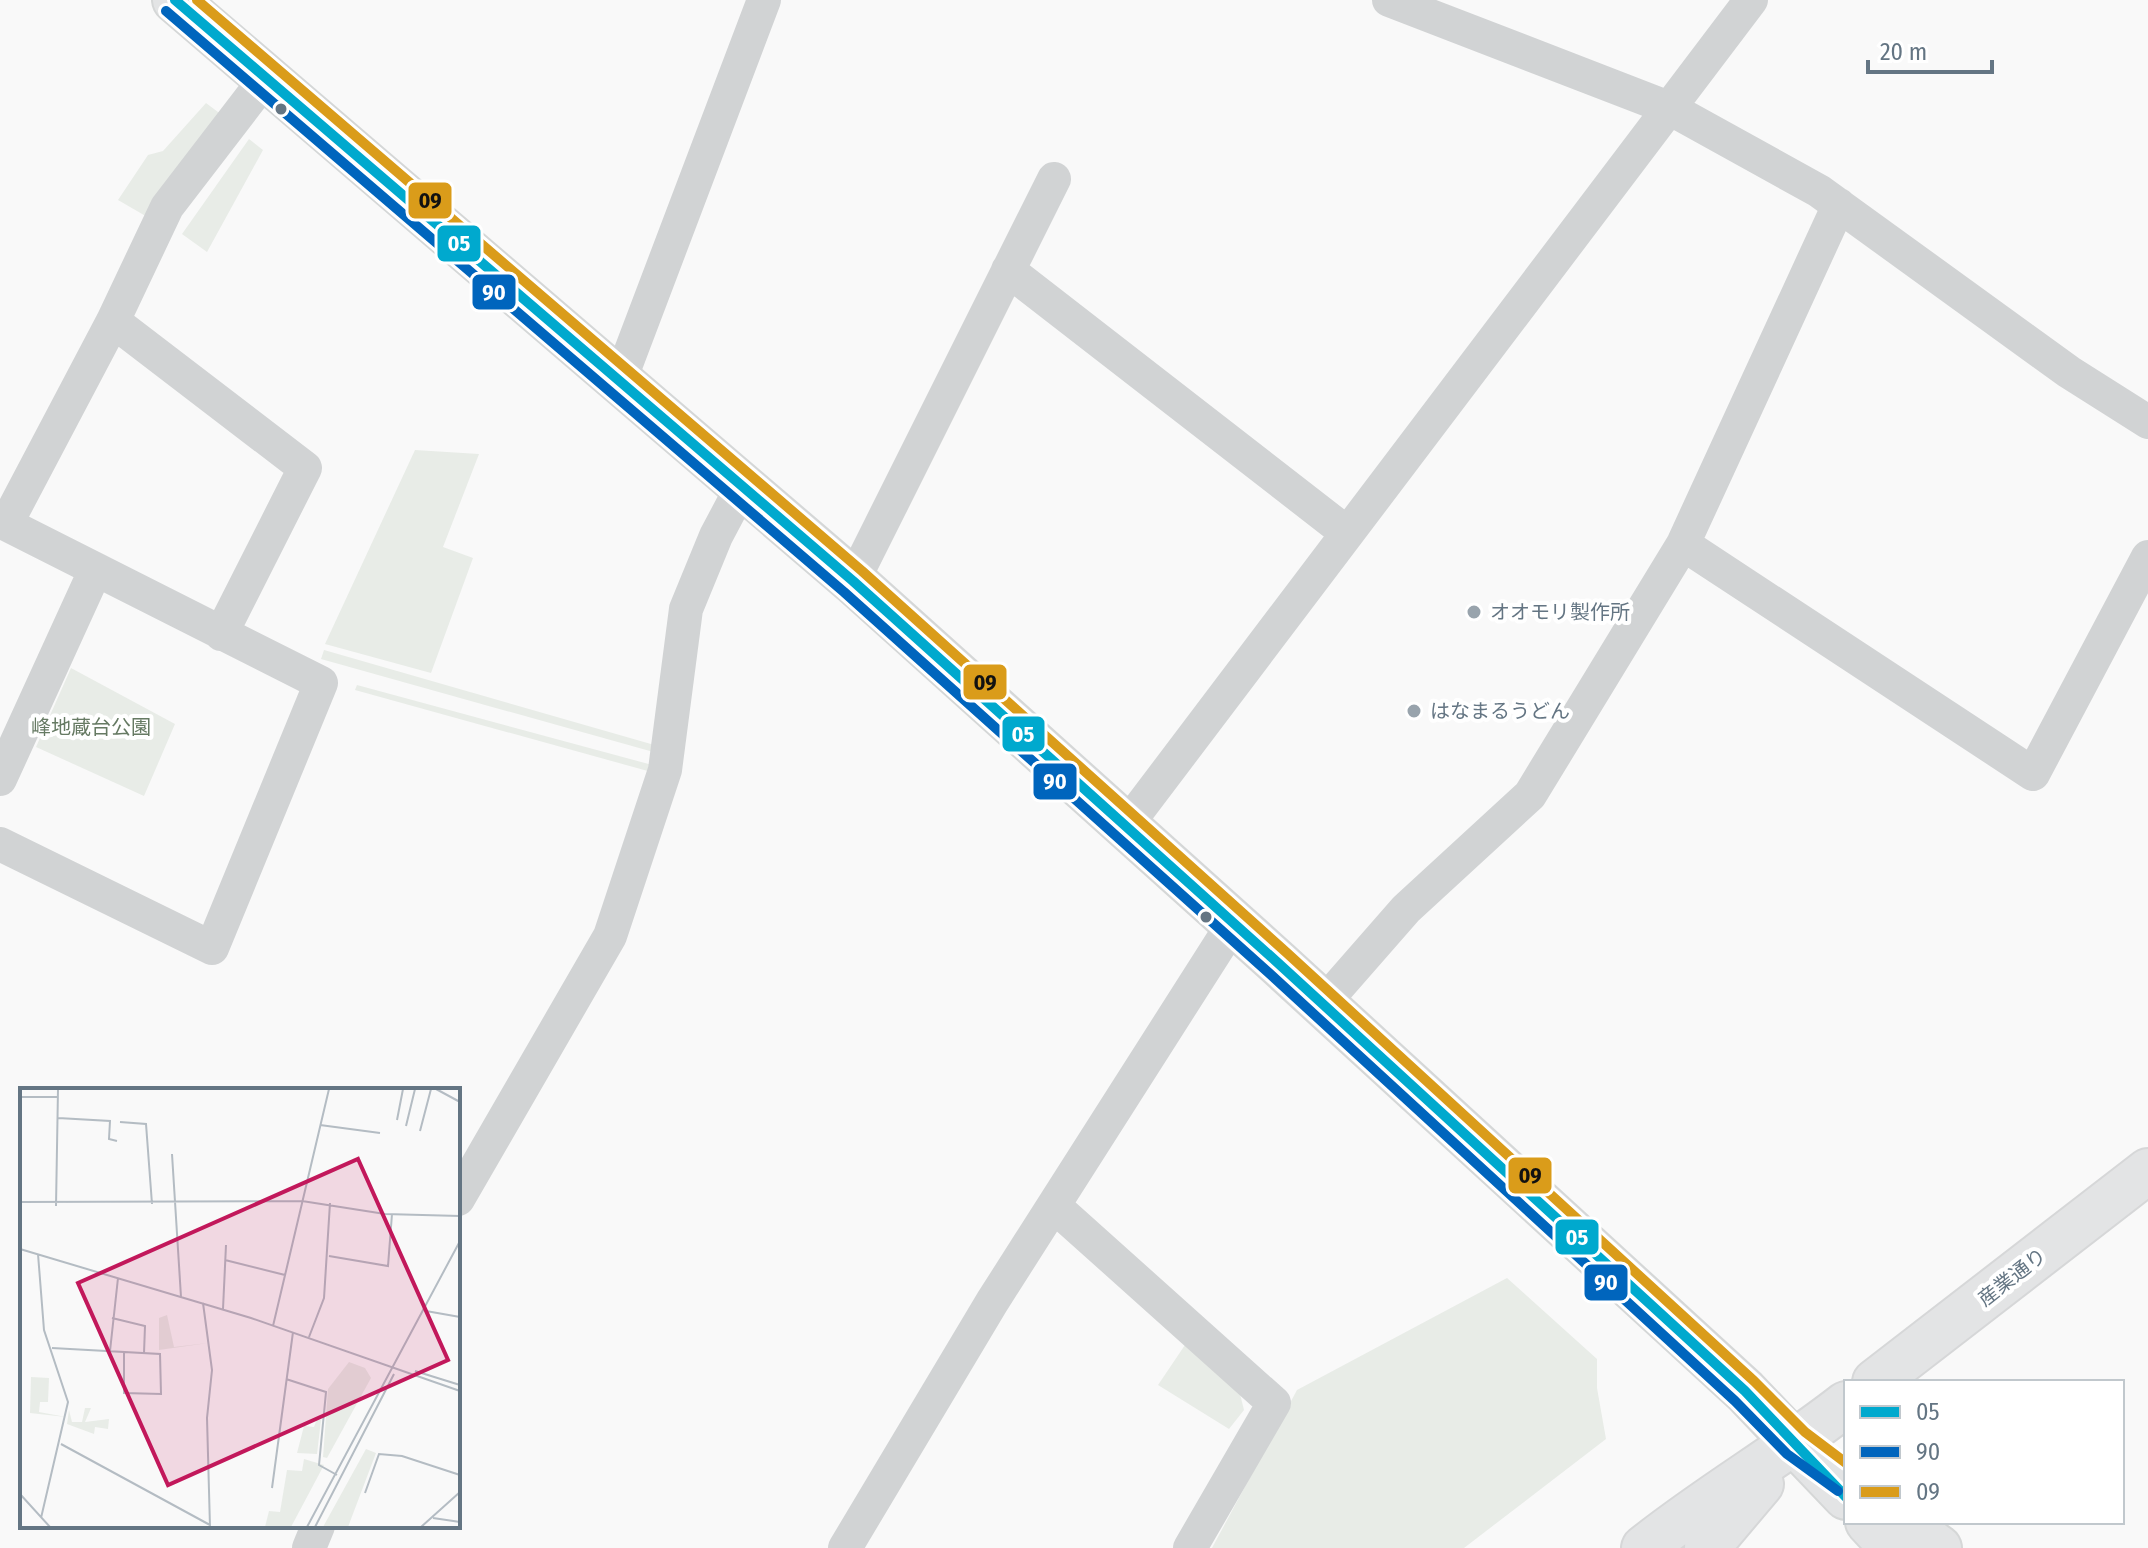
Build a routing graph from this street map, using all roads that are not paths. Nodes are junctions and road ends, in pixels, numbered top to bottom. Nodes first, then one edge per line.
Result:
1 (175, 0) edge
2 (764, 0) edge
3 (1389, 0) edge
4 (1751, 0) edge
5 (266, 78) junction
6 (1669, 108) junction
7 (1054, 179) dead end
8 (1839, 205) junction
9 (1008, 270) junction
10 (113, 321) junction
11 (620, 380) junction
12 (2148, 422) edge
13 (743, 485) junction
14 (3, 522) edge
15 (1347, 533) junction
16 (1683, 544) junction
17 (2148, 557) edge
18 (95, 571) junction
19 (853, 581) junction
20 (221, 634) junction
21 (0, 779) edge
22 (1126, 826) junction
23 (0, 844) edge
24 (1233, 924) junction
25 (1322, 1005) junction
26 (2148, 1172) edge
27 (460, 1196) edge
28 (1054, 1206) junction
29 (1878, 1380) edge
30 (1844, 1406) edge
31 (1796, 1443) junction
32 (1844, 1479) edge
33 (1844, 1495) edge
34 (1870, 1524) edge
35 (1906, 1524) edge
36 (317, 1528) edge
37 (309, 1548) edge
38 (845, 1548) edge
39 (1190, 1548) edge
40 (1644, 1548) edge
41 (1707, 1548) edge
42 (1892, 1548) edge
43 (1939, 1548) edge

1 - 5 main road
2 - 11 street
3 - 6 street
4 - 6 street
5 - 10 street
5 - 11 main road
6 - 8 street
6 - 15 street
7 - 9 street
8 - 12 street
8 - 16 street
9 - 15 street
9 - 19 street
10 - 14 street
10 - 20 street
11 - 13 main road
13 - 19 main road
13 - 27 street
14 - 18 street
15 - 22 street
16 - 17 street
16 - 25 street
18 - 20 street
18 - 21 street
19 - 22 main road
20 - 23 street
22 - 24 main road
24 - 25 main road
24 - 28 street
25 - 31 main road
26 - 29 main road, 産業通り
28 - 38 street
28 - 39 street
30 - 31 main road
31 - 32 main road
31 - 33 main road
31 - 40 main road
31 - 41 main road
34 - 42 main road
35 - 43 main road
36 - 37 street

